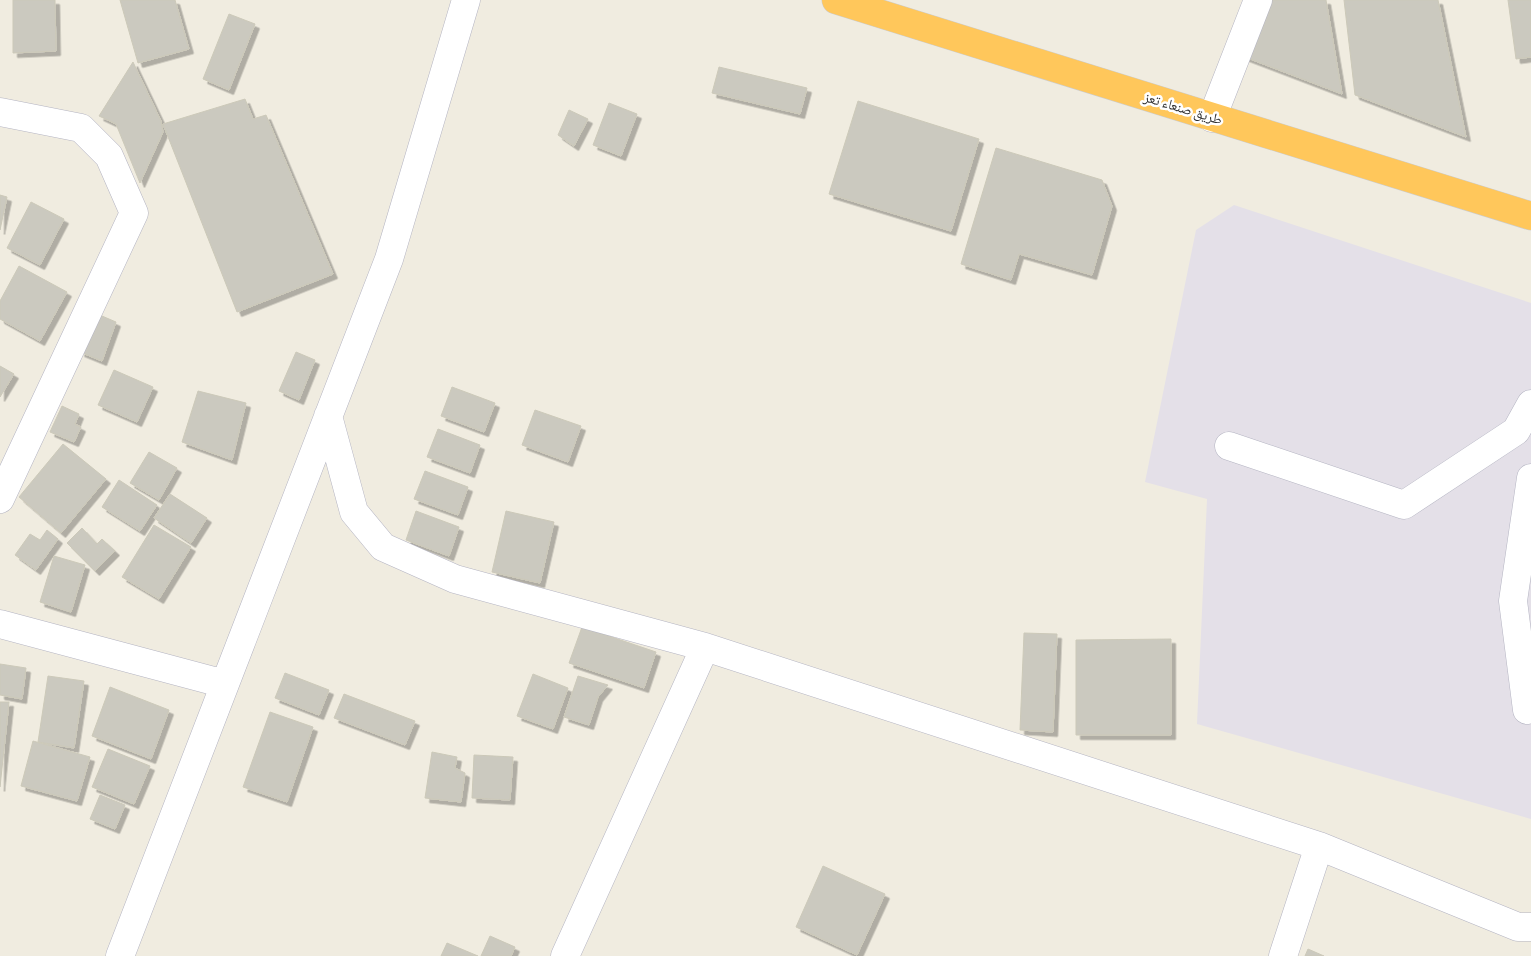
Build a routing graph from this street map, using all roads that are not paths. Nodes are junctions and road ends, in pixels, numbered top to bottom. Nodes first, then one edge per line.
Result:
1 (466, 0) edge
2 (836, 0) edge
3 (1258, 0) edge
4 (0, 112) edge
5 (1212, 118) junction
6 (1531, 216) edge
7 (1531, 404) edge
8 (328, 416) junction
9 (1229, 446) dead end
10 (1531, 478) edge
11 (0, 499) edge
12 (0, 624) edge
13 (705, 647) junction
14 (225, 684) junction
15 (1527, 710) dead end
16 (1319, 846) junction
17 (1531, 927) edge
18 (120, 956) edge
19 (565, 956) edge
20 (1283, 956) edge

1 - 8 street
2 - 5 highway, طريق صنعاء تعز
3 - 5 street
4 - 11 street
5 - 6 highway, طريق صنعاء تعز
7 - 9 street
8 - 13 street
8 - 14 street
10 - 15 street
12 - 14 street
13 - 16 street
13 - 19 street
14 - 18 street
16 - 17 street
16 - 20 street

